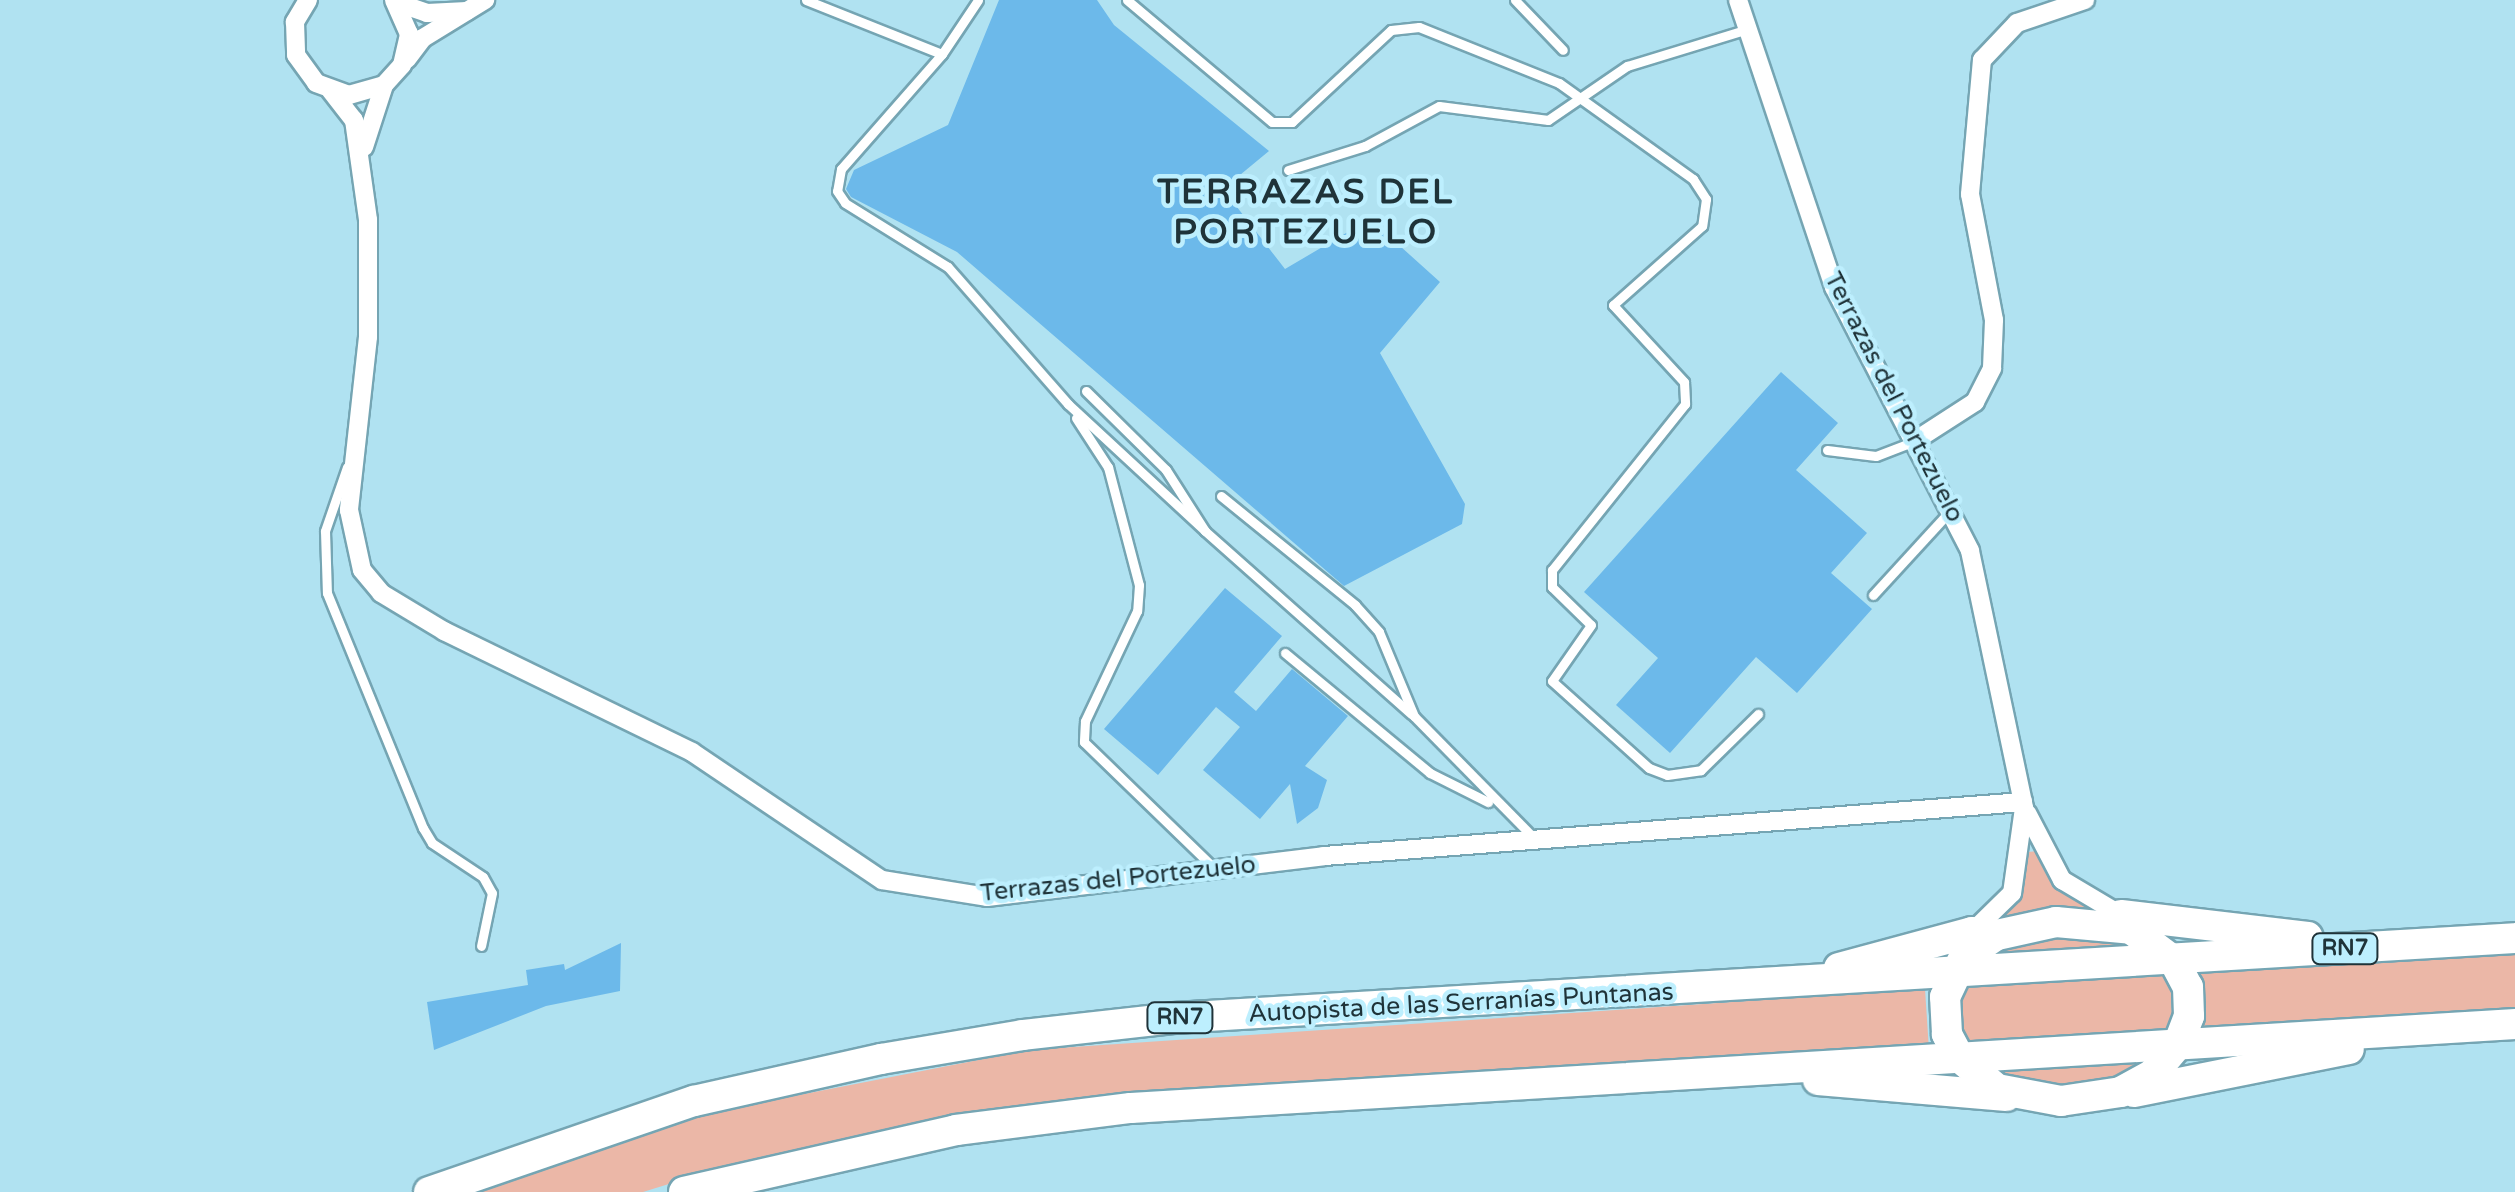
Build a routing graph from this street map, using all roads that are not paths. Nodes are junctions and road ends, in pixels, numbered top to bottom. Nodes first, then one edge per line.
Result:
1 (289, 0) edge
2 (308, 0) edge
3 (806, 0) edge
4 (978, 0) edge
5 (1127, 0) edge
6 (1515, 0) edge
7 (1738, 0) edge
8 (2085, 0) edge
9 (396, 2) edge
10 (479, 5) edge
11 (295, 22) junction
12 (1745, 30) junction
13 (1563, 50) dead end
14 (942, 54) junction
15 (402, 65) junction
16 (384, 85) junction
17 (331, 91) junction
18 (1585, 101) junction
19 (362, 152) junction
20 (1288, 170) dead end
21 (1086, 392) dead end
22 (1068, 404) junction
23 (1913, 442) junction
24 (356, 444) junction
25 (1827, 450) dead end
26 (1221, 496) dead end
27 (1953, 508) junction
28 (1205, 531) junction
29 (1873, 595) dead end
30 (1285, 652) dead end
31 (1758, 714) dead end
32 (1414, 716) junction
33 (2024, 805) junction
34 (1496, 806) junction
35 (1533, 837) junction
36 (1215, 869) junction
37 (2118, 919) junction
38 (1975, 938) junction
39 (2515, 938) edge
40 (2406, 945) junction
41 (481, 946) dead end
42 (2174, 961) junction
43 (1954, 974) junction
44 (1748, 989) junction
45 (2515, 1024) edge
46 (2440, 1029) junction
47 (2178, 1044) junction
48 (1959, 1057) junction
49 (1735, 1071) junction
50 (2101, 1097) junction
51 (2038, 1099) junction
52 (429, 1192) edge
53 (684, 1192) edge

1 - 11 street, Terrazas del Portezuelo
2 - 11 street
3 - 14 lane
4 - 14 lane
5 - 18 lane
6 - 13 lane
7 - 12 street, Terrazas del Portezuelo
8 - 23 street
9 - 10 street, Terrazas del Portezuelo
9 - 15 street, Terrazas del Portezuelo
10 - 15 street, Terrazas del Portezuelo
11 - 17 street, Terrazas del Portezuelo
12 - 18 lane
12 - 23 street, Terrazas del Portezuelo
14 - 22 lane
15 - 16 street, Terrazas del Portezuelo
16 - 17 street
16 - 19 street, Terrazas del Portezuelo
17 - 19 street, Terrazas del Portezuelo
18 - 20 lane
18 - 31 lane
19 - 24 street, Terrazas del Portezuelo
21 - 28 lane
22 - 28 lane
22 - 36 lane
23 - 25 lane
23 - 27 street, Terrazas del Portezuelo
24 - 36 street, Terrazas del Portezuelo
24 - 41 lane
26 - 32 lane
27 - 29 lane
27 - 33 street, Terrazas del Portezuelo
28 - 32 lane
30 - 34 lane
32 - 34 lane
33 - 35 street, Terrazas del Portezuelo
33 - 37 street, Terrazas del Portezuelo
33 - 38 street, Terrazas del Portezuelo
34 - 35 lane
35 - 36 street, Terrazas del Portezuelo
37 - 38 highway
37 - 40 highway
37 - 42 highway
38 - 43 highway
38 - 44 highway
39 - 40 highway, Autopista de las Serranías Puntanas / RN7
40 - 42 highway, Autopista de las Serranías Puntanas / RN7
42 - 43 highway, Autopista de las Serranías Puntanas / RN7
42 - 47 highway
43 - 44 highway, Autopista de las Serranías Puntanas / RN7
43 - 48 highway
44 - 52 highway, Autopista de las Serranías Puntanas / RN7
45 - 46 highway
46 - 47 highway
46 - 50 highway
47 - 48 highway
47 - 50 highway
48 - 49 highway
48 - 51 highway
49 - 51 highway
49 - 53 highway
50 - 51 highway

